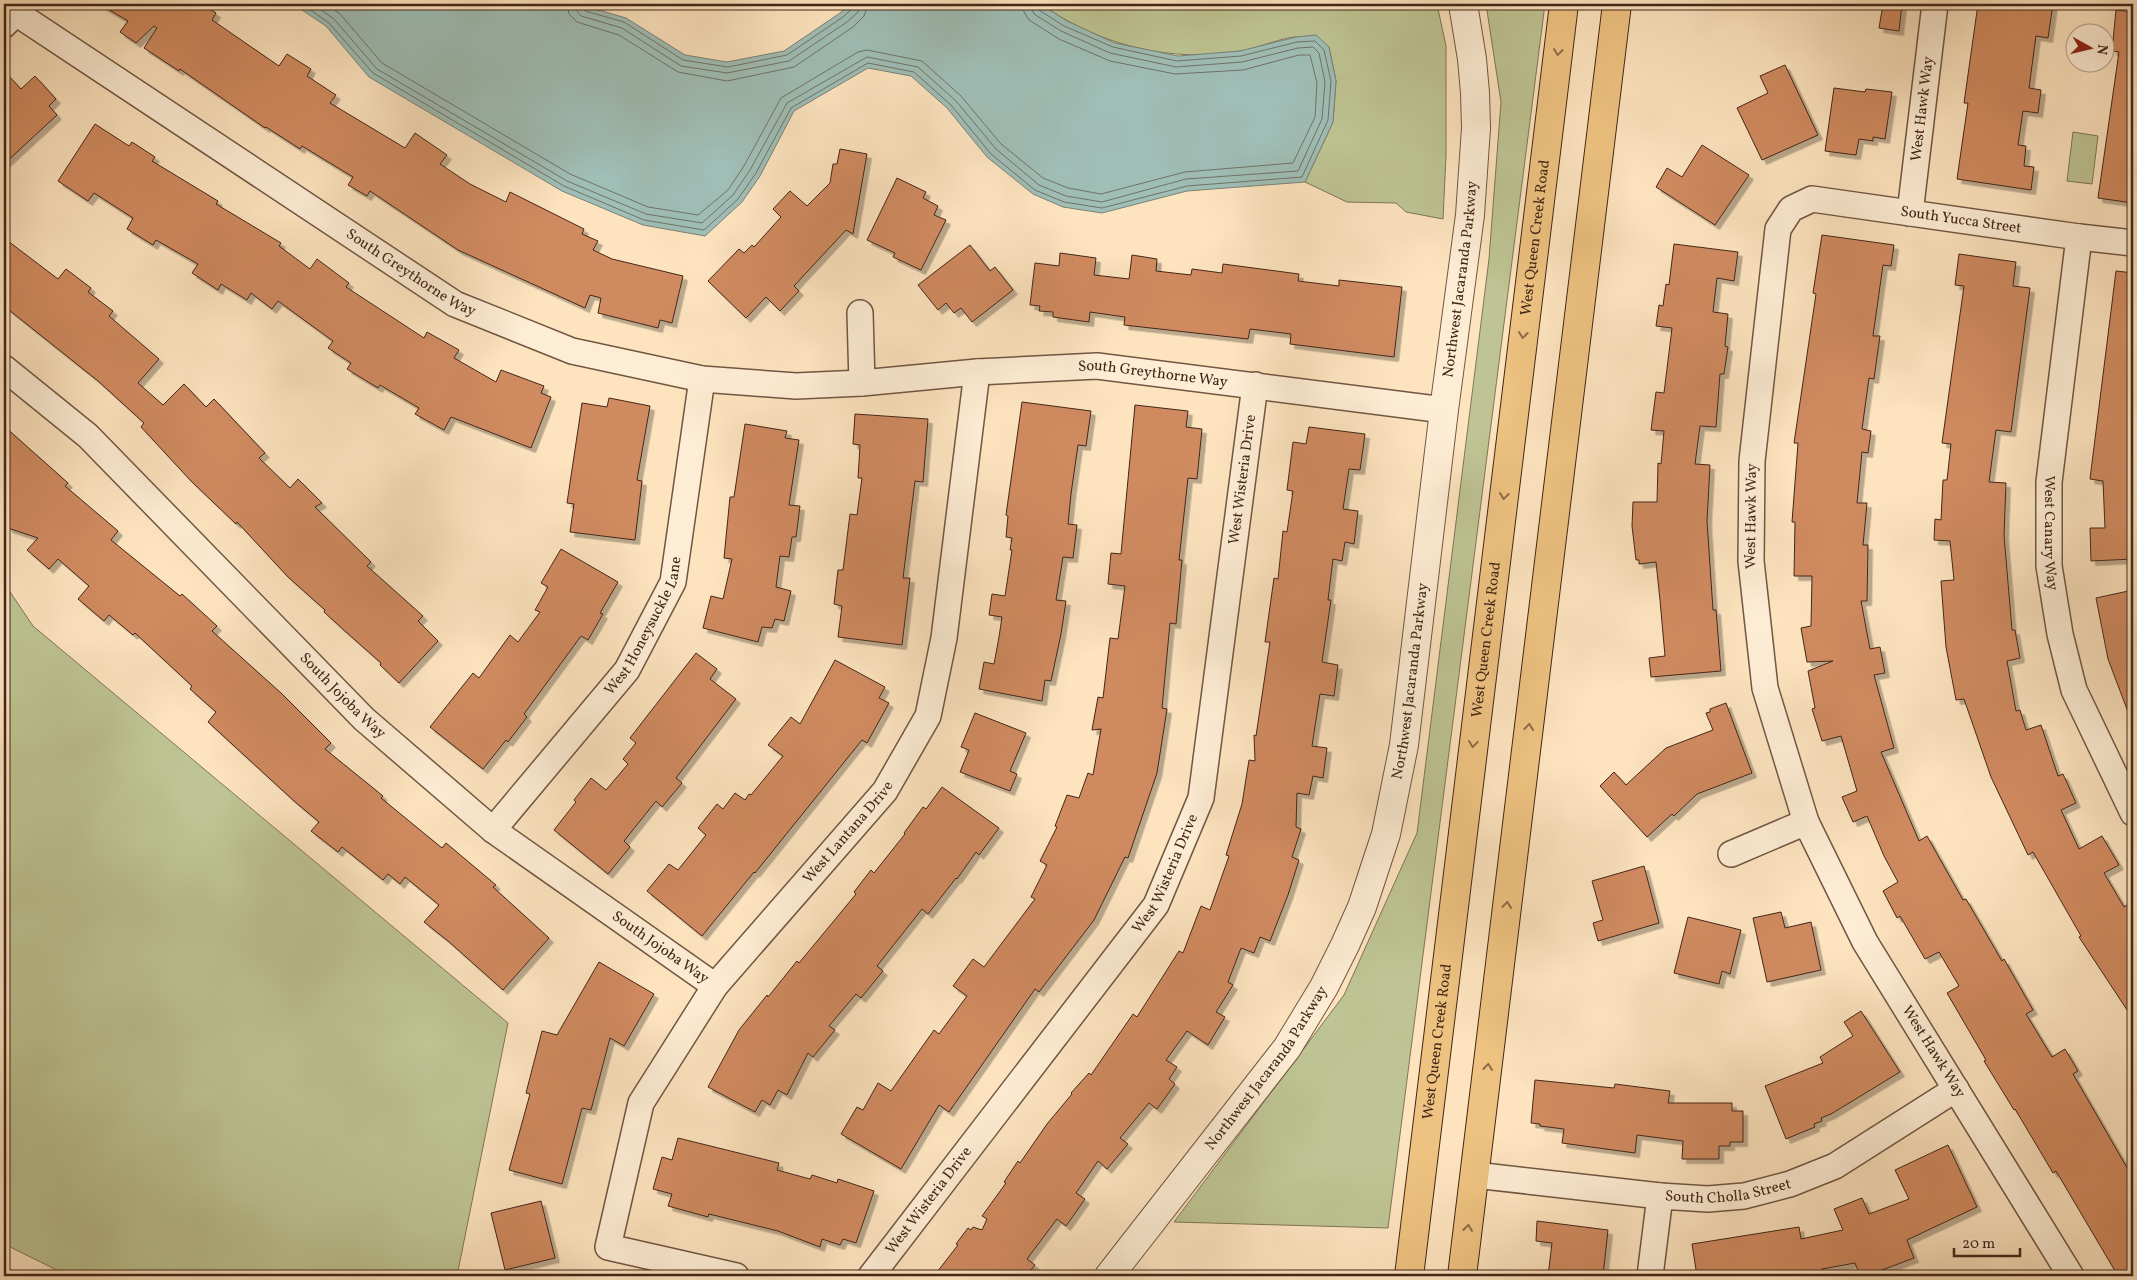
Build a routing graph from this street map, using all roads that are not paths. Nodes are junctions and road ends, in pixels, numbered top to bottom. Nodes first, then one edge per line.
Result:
1 (1463, 4) edge
2 (1564, 4) edge
3 (1617, 4) edge
4 (1935, 4) edge
5 (10, 19) edge
6 (1791, 209) joint
7 (1910, 213) junction
8 (2078, 237) junction
9 (2133, 243) edge
10 (860, 313) dead end
11 (4, 368) edge
12 (977, 372) junction
13 (702, 379) junction
14 (862, 383) junction
15 (1255, 385) junction
16 (1444, 410) junction
17 (2133, 813) edge
18 (1806, 822) junction
19 (493, 830) junction
20 (1731, 854) dead end
21 (715, 986) junction
22 (1956, 1089) junction
23 (1474, 1175) junction
24 (1660, 1196) junction
25 (736, 1276) edge
26 (871, 1276) edge
27 (1109, 1276) edge
28 (1409, 1276) edge
29 (1462, 1276) edge
30 (1650, 1276) edge
31 (2071, 1276) edge

1 - 16 street, Northwest Jacaranda Parkway
2 -> 28 main road, West Queen Creek Road
23 -> 3 main road
4 - 7 street, West Hawk Way
5 - 13 street, South Greythorne Way
6 - 7 street, South Yucca Street
6 - 18 street, West Hawk Way
7 - 8 street, South Yucca Street
8 - 9 street, South Yucca Street
8 - 17 street, West Canary Way
10 - 14 street
11 - 19 street, South Jojoba Way
12 - 14 street, South Greythorne Way
12 - 15 street, South Greythorne Way
12 - 21 street, West Lantana Drive
13 - 14 street, South Greythorne Way
13 - 19 street, West Honeysuckle Lane
15 - 16 street, South Greythorne Way
15 - 26 street, West Wisteria Drive
16 - 27 street, Northwest Jacaranda Parkway
18 - 20 street
18 - 22 street, West Hawk Way
19 - 21 street, South Jojoba Way
21 - 25 street, West Lantana Drive
22 - 24 street, South Cholla Street
22 - 31 street, West Hawk Way
23 - 24 street, South Cholla Street
29 -> 23 main road
24 - 30 street

